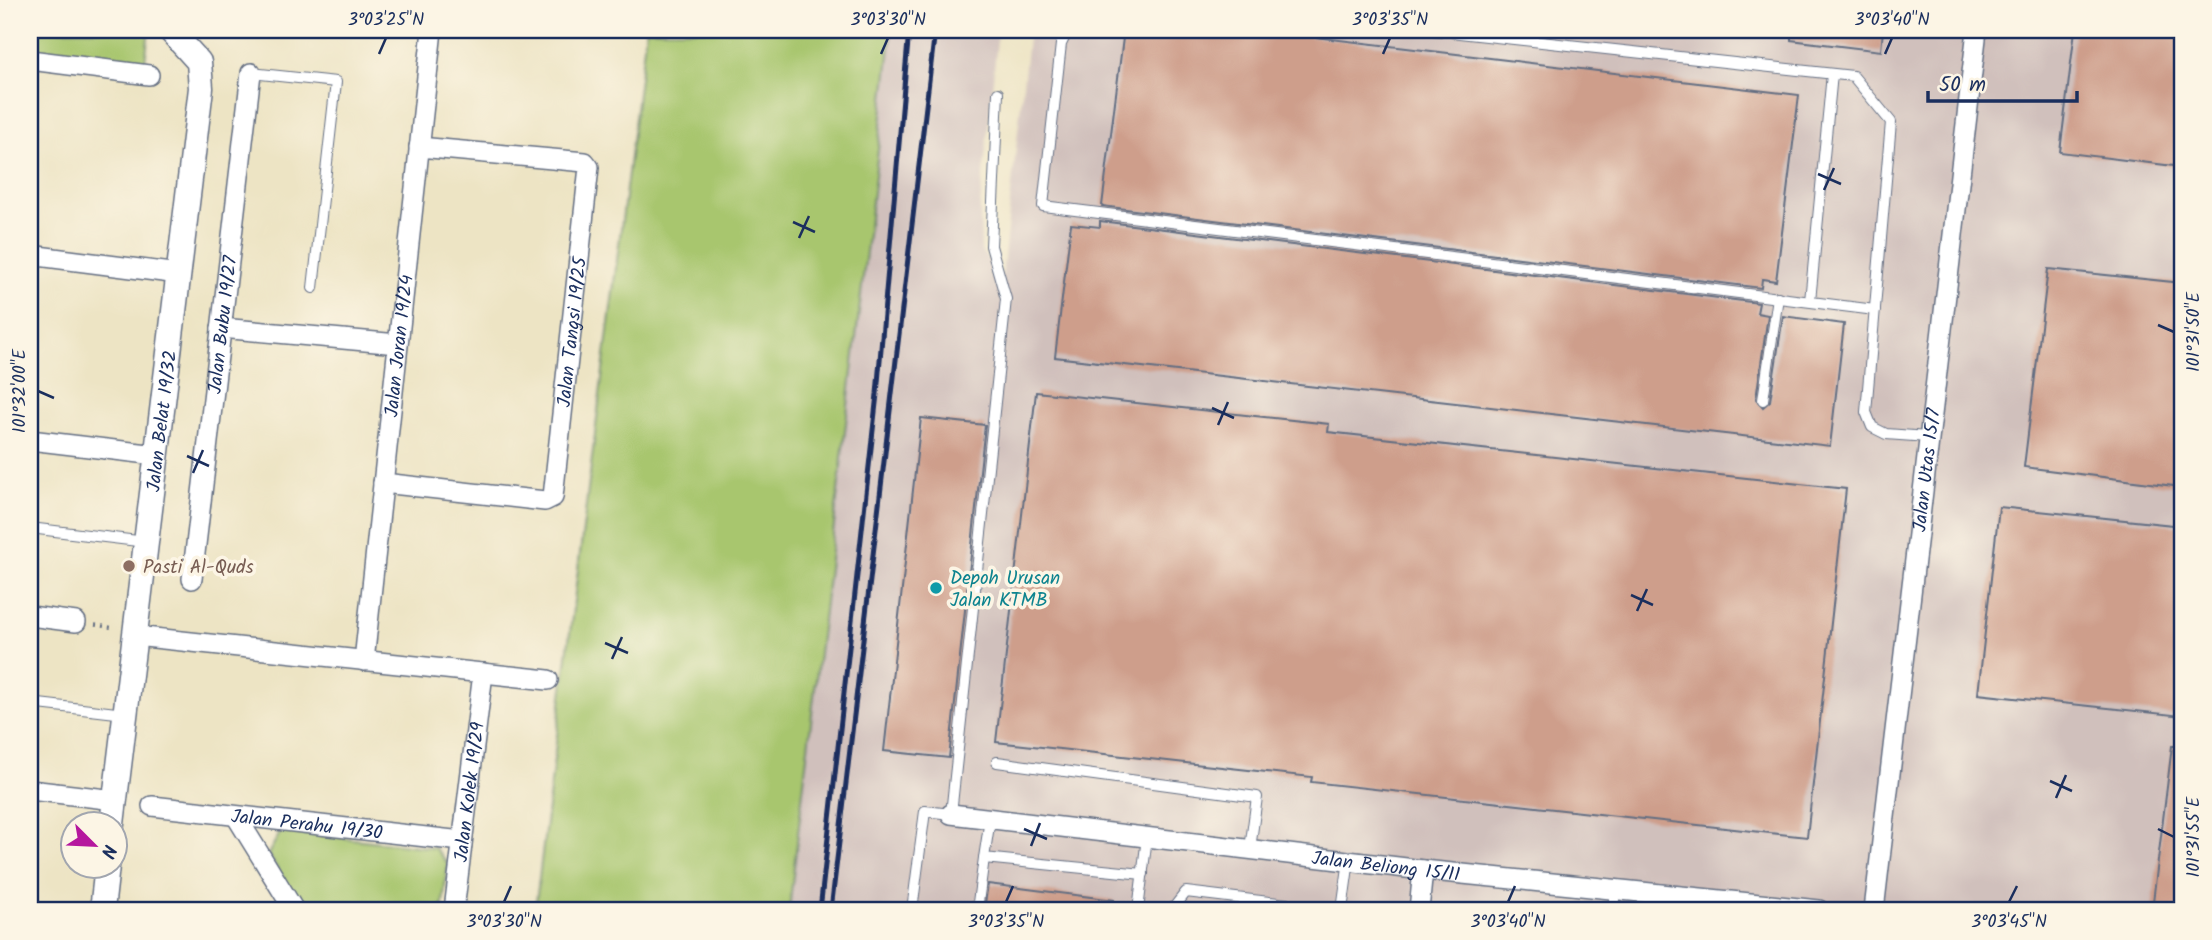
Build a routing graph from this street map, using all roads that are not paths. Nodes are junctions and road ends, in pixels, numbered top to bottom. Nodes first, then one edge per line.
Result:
1 (170, 30) edge
2 (432, 30) edge
3 (1068, 30) edge
4 (1432, 30) edge
5 (1978, 30) edge
6 (30, 60) edge
7 (251, 73) joint
8 (1832, 74) junction
9 (149, 75) dead end
10 (998, 93) dead end
11 (419, 147) junction
12 (30, 255) edge
13 (178, 274) junction
14 (313, 288) dead end
15 (1778, 297) junction
16 (1810, 301) junction
17 (1875, 310) junction
18 (221, 328) junction
19 (398, 344) junction
20 (1763, 400) dead end
21 (1928, 437) junction
22 (30, 440) edge
23 (157, 455) junction
24 (383, 483) junction
25 (30, 528) edge
26 (146, 542) junction
27 (192, 579) dead end
28 (30, 616) edge
29 (76, 622) road end
30 (135, 634) junction
31 (364, 661) junction
32 (483, 673) junction
33 (548, 680) dead end
34 (30, 703) edge
35 (125, 714) junction
36 (997, 762) dead end
37 (30, 790) edge
38 (115, 800) junction
39 (152, 806) dead end
40 (114, 810) edge
41 (951, 814) junction
42 (236, 816) junction
43 (990, 819) junction
44 (1147, 837) junction
45 (462, 841) junction
46 (1250, 849) junction
47 (984, 858) junction
48 (1349, 860) junction
49 (1423, 870) junction
50 (1143, 874) junction
51 (105, 880) edge
52 (1615, 890) junction
53 (102, 910) edge
54 (294, 910) edge
55 (454, 910) edge
56 (912, 910) edge
57 (977, 910) edge
58 (1138, 910) edge
59 (1172, 910) edge
60 (1337, 910) edge
61 (1342, 910) edge
62 (1419, 910) edge
63 (1614, 910) edge
64 (1819, 910) edge
65 (1874, 910) edge

1 - 13 street, Jalan Belat 19/32
2 - 11 street, Jalan Joran 19/24
3 - 15 lane
4 - 8 lane
5 - 21 street, Jalan Utas 15/7
6 - 9 street
7 - 14 lane
7 - 18 street, Jalan Bubu 19/27
8 - 16 lane
8 - 17 lane
10 - 41 lane
11 - 19 street, Jalan Joran 19/24
11 - 24 street, Jalan Tangsi 19/25
12 - 13 street
13 - 23 street, Jalan Belat 19/32
15 - 16 lane
15 - 20 lane
16 - 17 lane
17 - 21 lane
18 - 19 street
18 - 27 street, Jalan Bubu 19/27
19 - 24 street, Jalan Joran 19/24
21 - 65 street, Jalan Utas 15/7
22 - 23 street
23 - 26 street, Jalan Belat 19/32
24 - 31 street, Jalan Joran 19/24
25 - 26 lane
26 - 30 street, Jalan Belat 19/32
28 - 29 street
30 - 31 street
30 - 35 street, Jalan Belat 19/32
31 - 32 street
32 - 33 street
32 - 45 street, Jalan Kolek 19/29
34 - 35 lane
35 - 38 street, Jalan Belat 19/32
36 - 46 lane
37 - 38 street
38 - 40 street, Jalan Belat 19/32
39 - 42 street, Jalan Perahu 19/30
41 - 43 street, Jalan Beliong 15/11
41 - 56 lane
42 - 45 street, Jalan Perahu 19/30
42 - 54 street
43 - 44 street, Jalan Beliong 15/11
43 - 47 lane
44 - 46 street, Jalan Beliong 15/11
44 - 50 lane
45 - 55 street, Jalan Kolek 19/29
46 - 48 street, Jalan Beliong 15/11
47 - 50 lane
47 - 57 lane
48 - 49 street, Jalan Beliong 15/11
48 - 61 lane
49 - 52 street, Jalan Beliong 15/11
49 - 62 street
50 - 58 lane
51 - 53 street
52 - 63 lane
52 - 64 street, Jalan Beliong 15/11
59 - 60 lane

